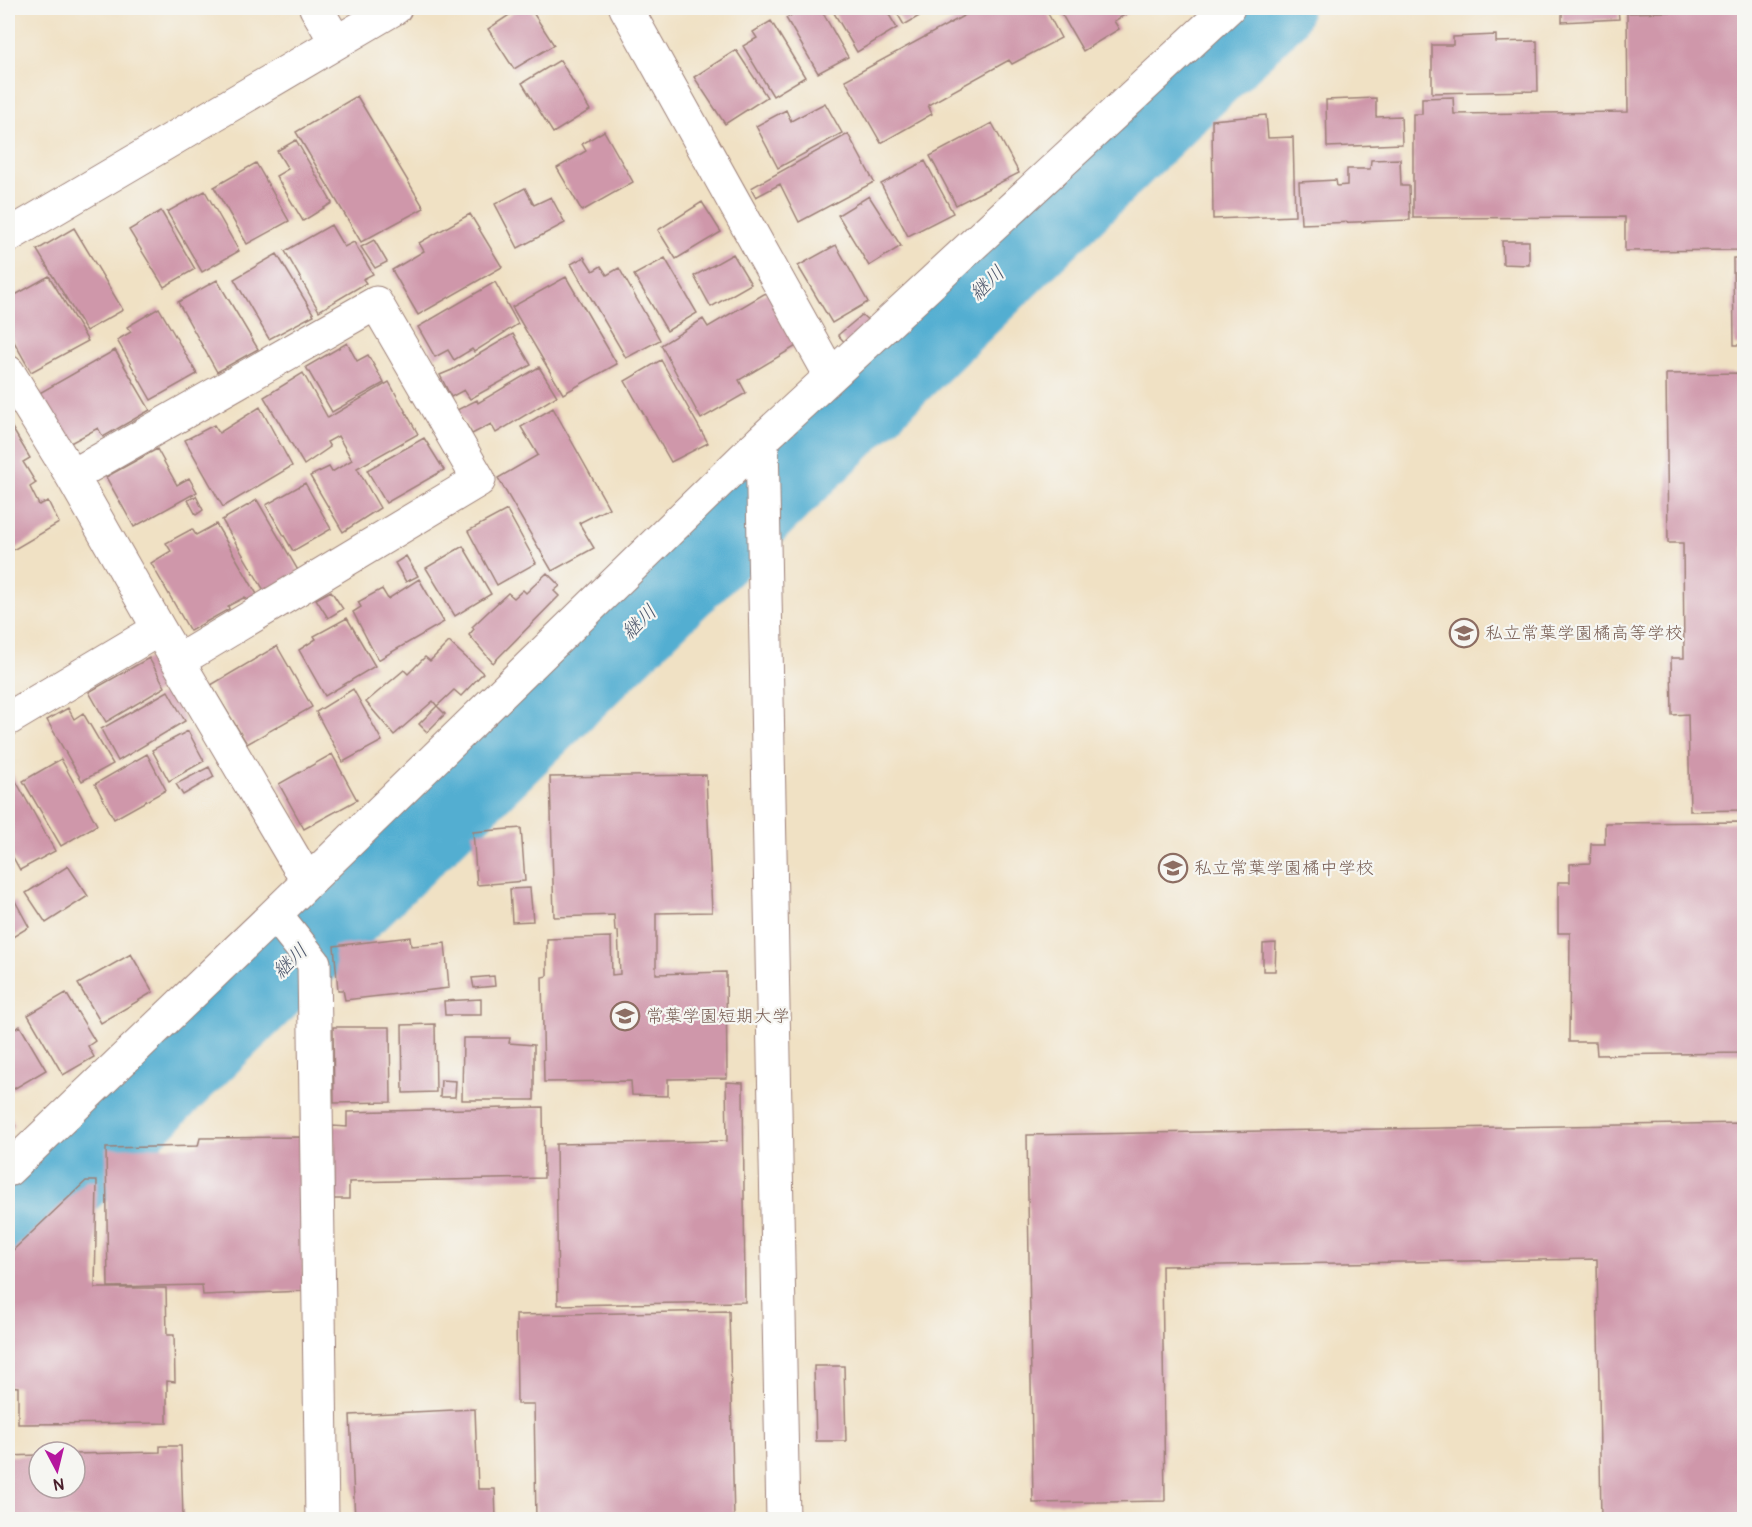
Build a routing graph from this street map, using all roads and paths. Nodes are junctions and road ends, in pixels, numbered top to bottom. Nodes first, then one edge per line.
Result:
1 (316, 8) edge
2 (395, 8) edge
3 (626, 8) edge
4 (1228, 8) edge
5 (336, 42) junction
6 (8, 236) edge
7 (8, 372) edge
8 (831, 376) junction
9 (762, 440) junction
10 (72, 476) junction
11 (159, 629) junction
12 (178, 661) junction
13 (8, 719) edge
14 (308, 882) junction
15 (275, 914) junction
16 (8, 1170) edge
17 (322, 1520) edge
18 (783, 1520) edge

1 - 5 street
2 - 5 street
3 - 8 street
4 - 8 street
5 - 6 street
7 - 10 street
8 - 9 street
9 - 14 street
9 - 18 street
10 - 11 street
10 - 12 street
11 - 12 street
11 - 13 street
12 - 14 street
14 - 15 street
15 - 16 street
15 - 17 street

